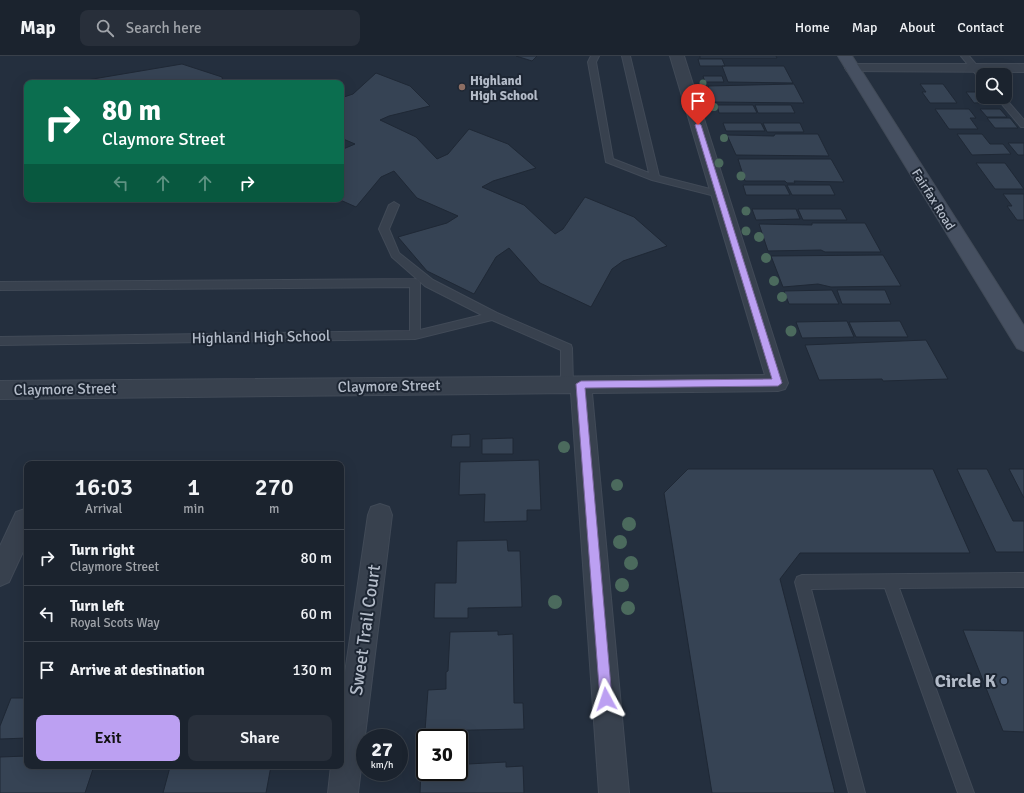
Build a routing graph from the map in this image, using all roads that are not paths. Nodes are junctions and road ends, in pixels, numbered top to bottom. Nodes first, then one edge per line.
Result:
1 (595, 56) edge
2 (626, 56) edge
3 (677, 56) edge
4 (965, 56) edge
5 (848, 62) edge
6 (1024, 68) edge
7 (976, 69) edge
8 (1012, 69) edge
9 (976, 72) edge
10 (1006, 104) edge
11 (1024, 125) edge
12 (655, 178) junction
13 (719, 194) junction
14 (394, 205) dead end
15 (415, 283) junction
16 (429, 283) junction
17 (0, 286) edge
18 (493, 316) junction
19 (415, 335) junction
20 (0, 341) edge
21 (1024, 343) edge
22 (574, 384) junction
23 (0, 390) edge
24 (380, 515) dead end
25 (24, 522) edge
26 (0, 573) edge
27 (1024, 580) edge
28 (889, 581) junction
29 (343, 793) edge
30 (614, 793) edge
31 (857, 793) edge
32 (966, 793) edge

1 - 12 lane
2 - 12 lane
3 - 13 street
4 - 7 lane
5 - 9 street
5 - 21 main road, Fairfax Road
6 - 8 street
10 - 11 lane
12 - 13 lane
13 - 22 street, Claymore Street
14 - 16 lane
15 - 16 lane
15 - 17 lane
15 - 19 lane
16 - 18 lane
18 - 19 lane, Highland High School
18 - 22 lane
19 - 20 lane, Highland High School
22 - 23 street, Claymore Street
22 - 30 street
24 - 29 street, Sweet Trail Court
25 - 26 street
27 - 28 lane
28 - 31 lane
28 - 32 lane

